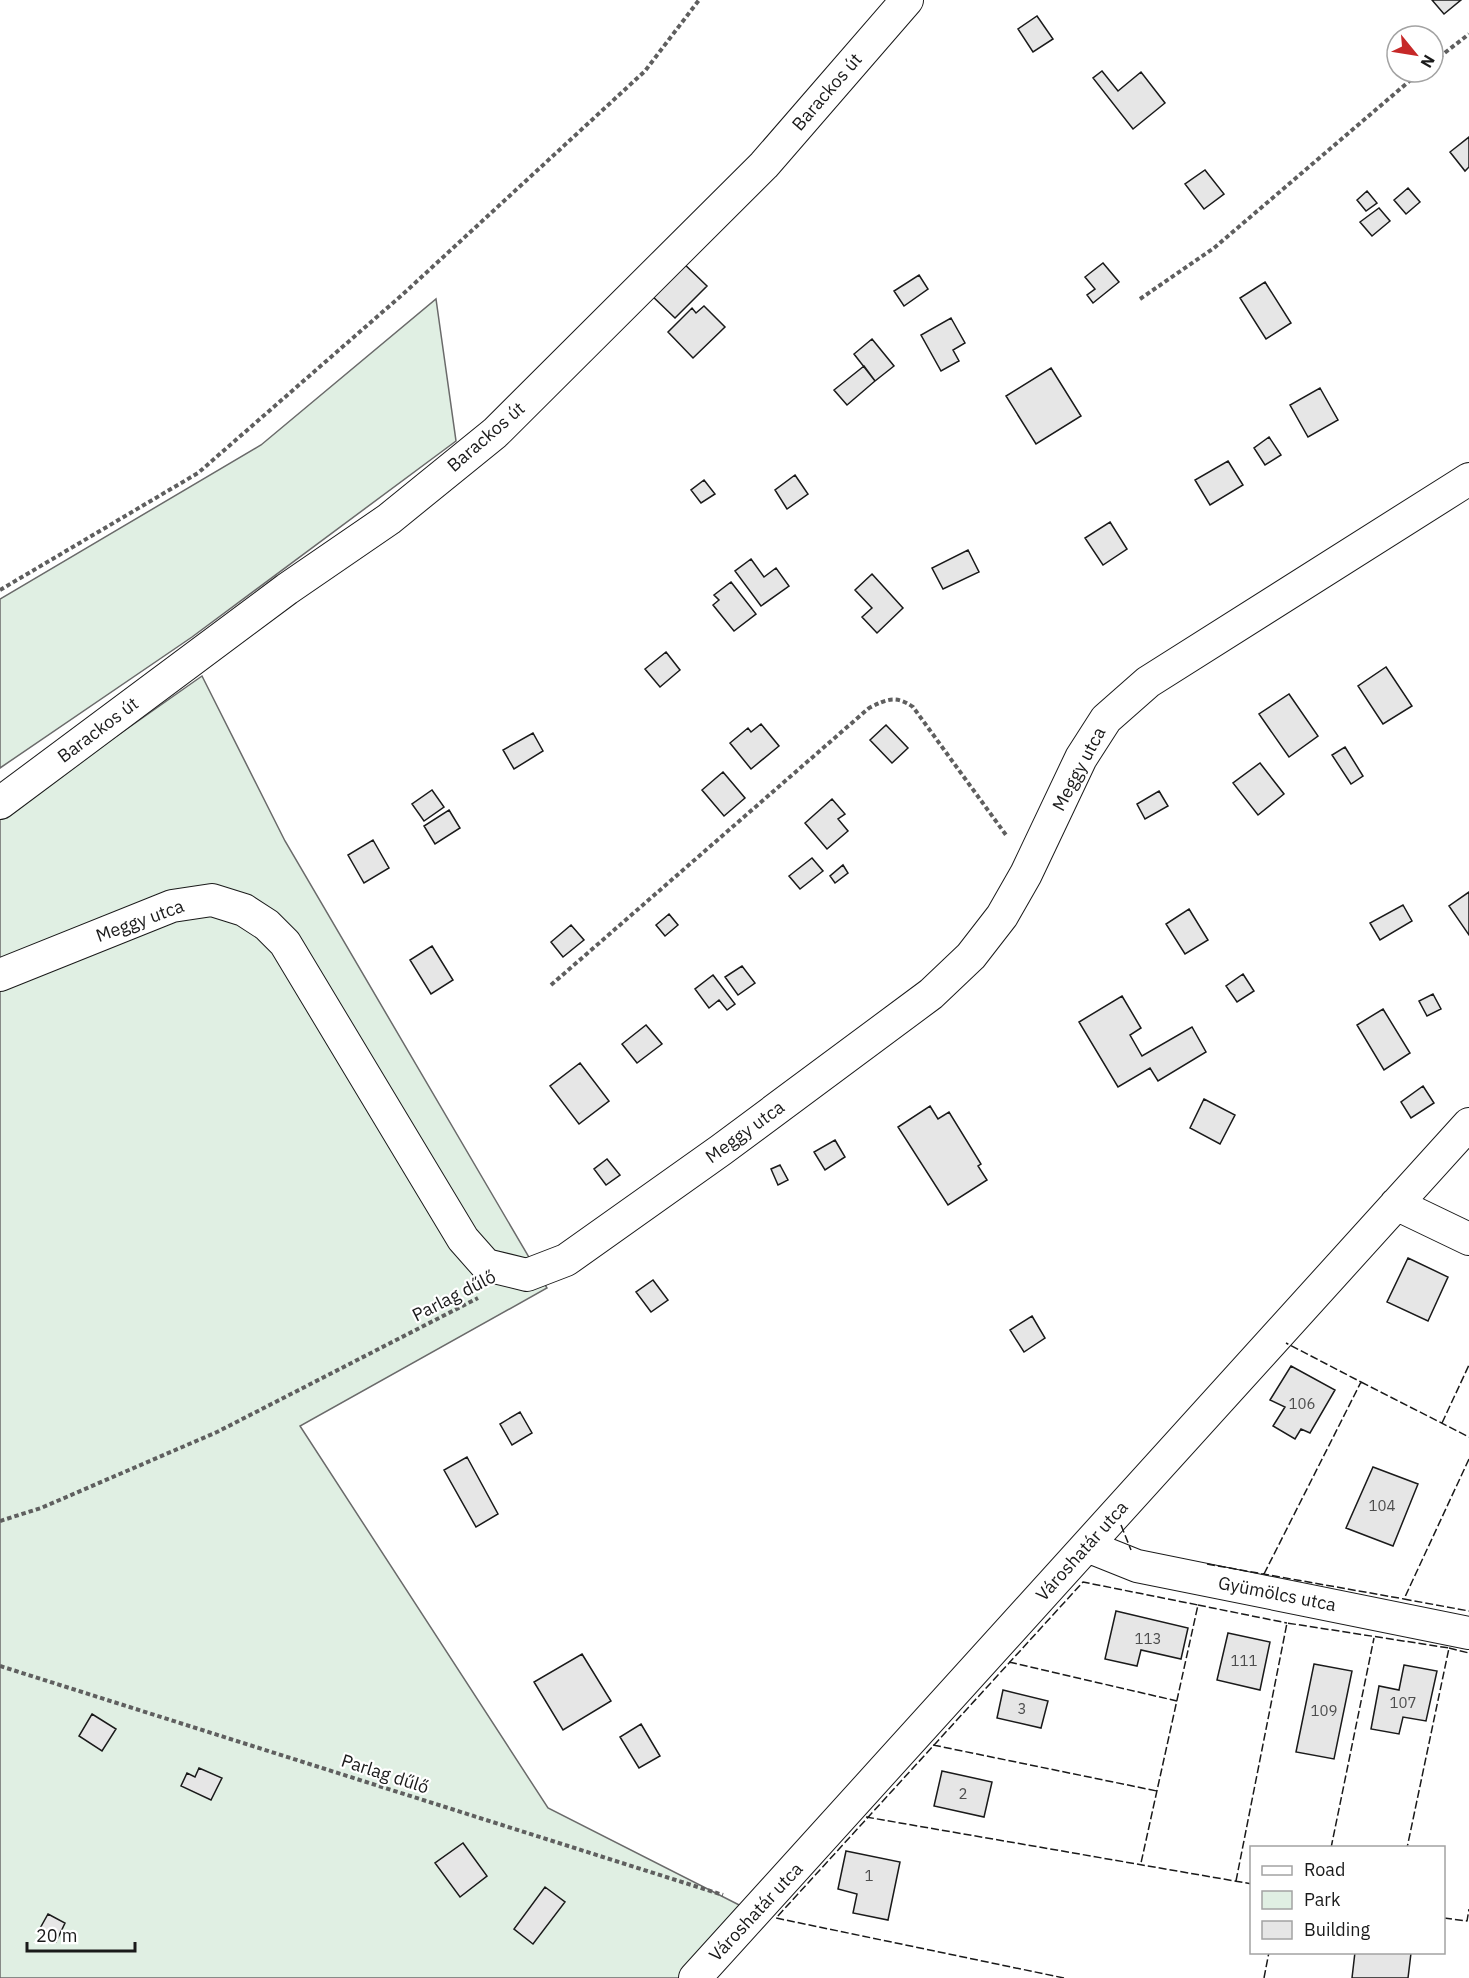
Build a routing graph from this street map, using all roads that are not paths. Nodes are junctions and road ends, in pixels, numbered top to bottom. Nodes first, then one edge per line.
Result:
1 (907, 0) edge
2 (1469, 479) edge
3 (0, 802) edge
4 (0, 975) edge
5 (1469, 1124) edge
6 (1396, 1204) junction
7 (1469, 1239) edge
8 (1087, 1546) junction
9 (1469, 1634) edge
10 (695, 1978) edge

1 - 3 street, Barackos út
2 - 4 street, Meggy utca
5 - 6 street, Városhatár utca
6 - 7 street
6 - 8 street, Városhatár utca
8 - 9 street, Gyümölcs utca
8 - 10 street, Városhatár utca

